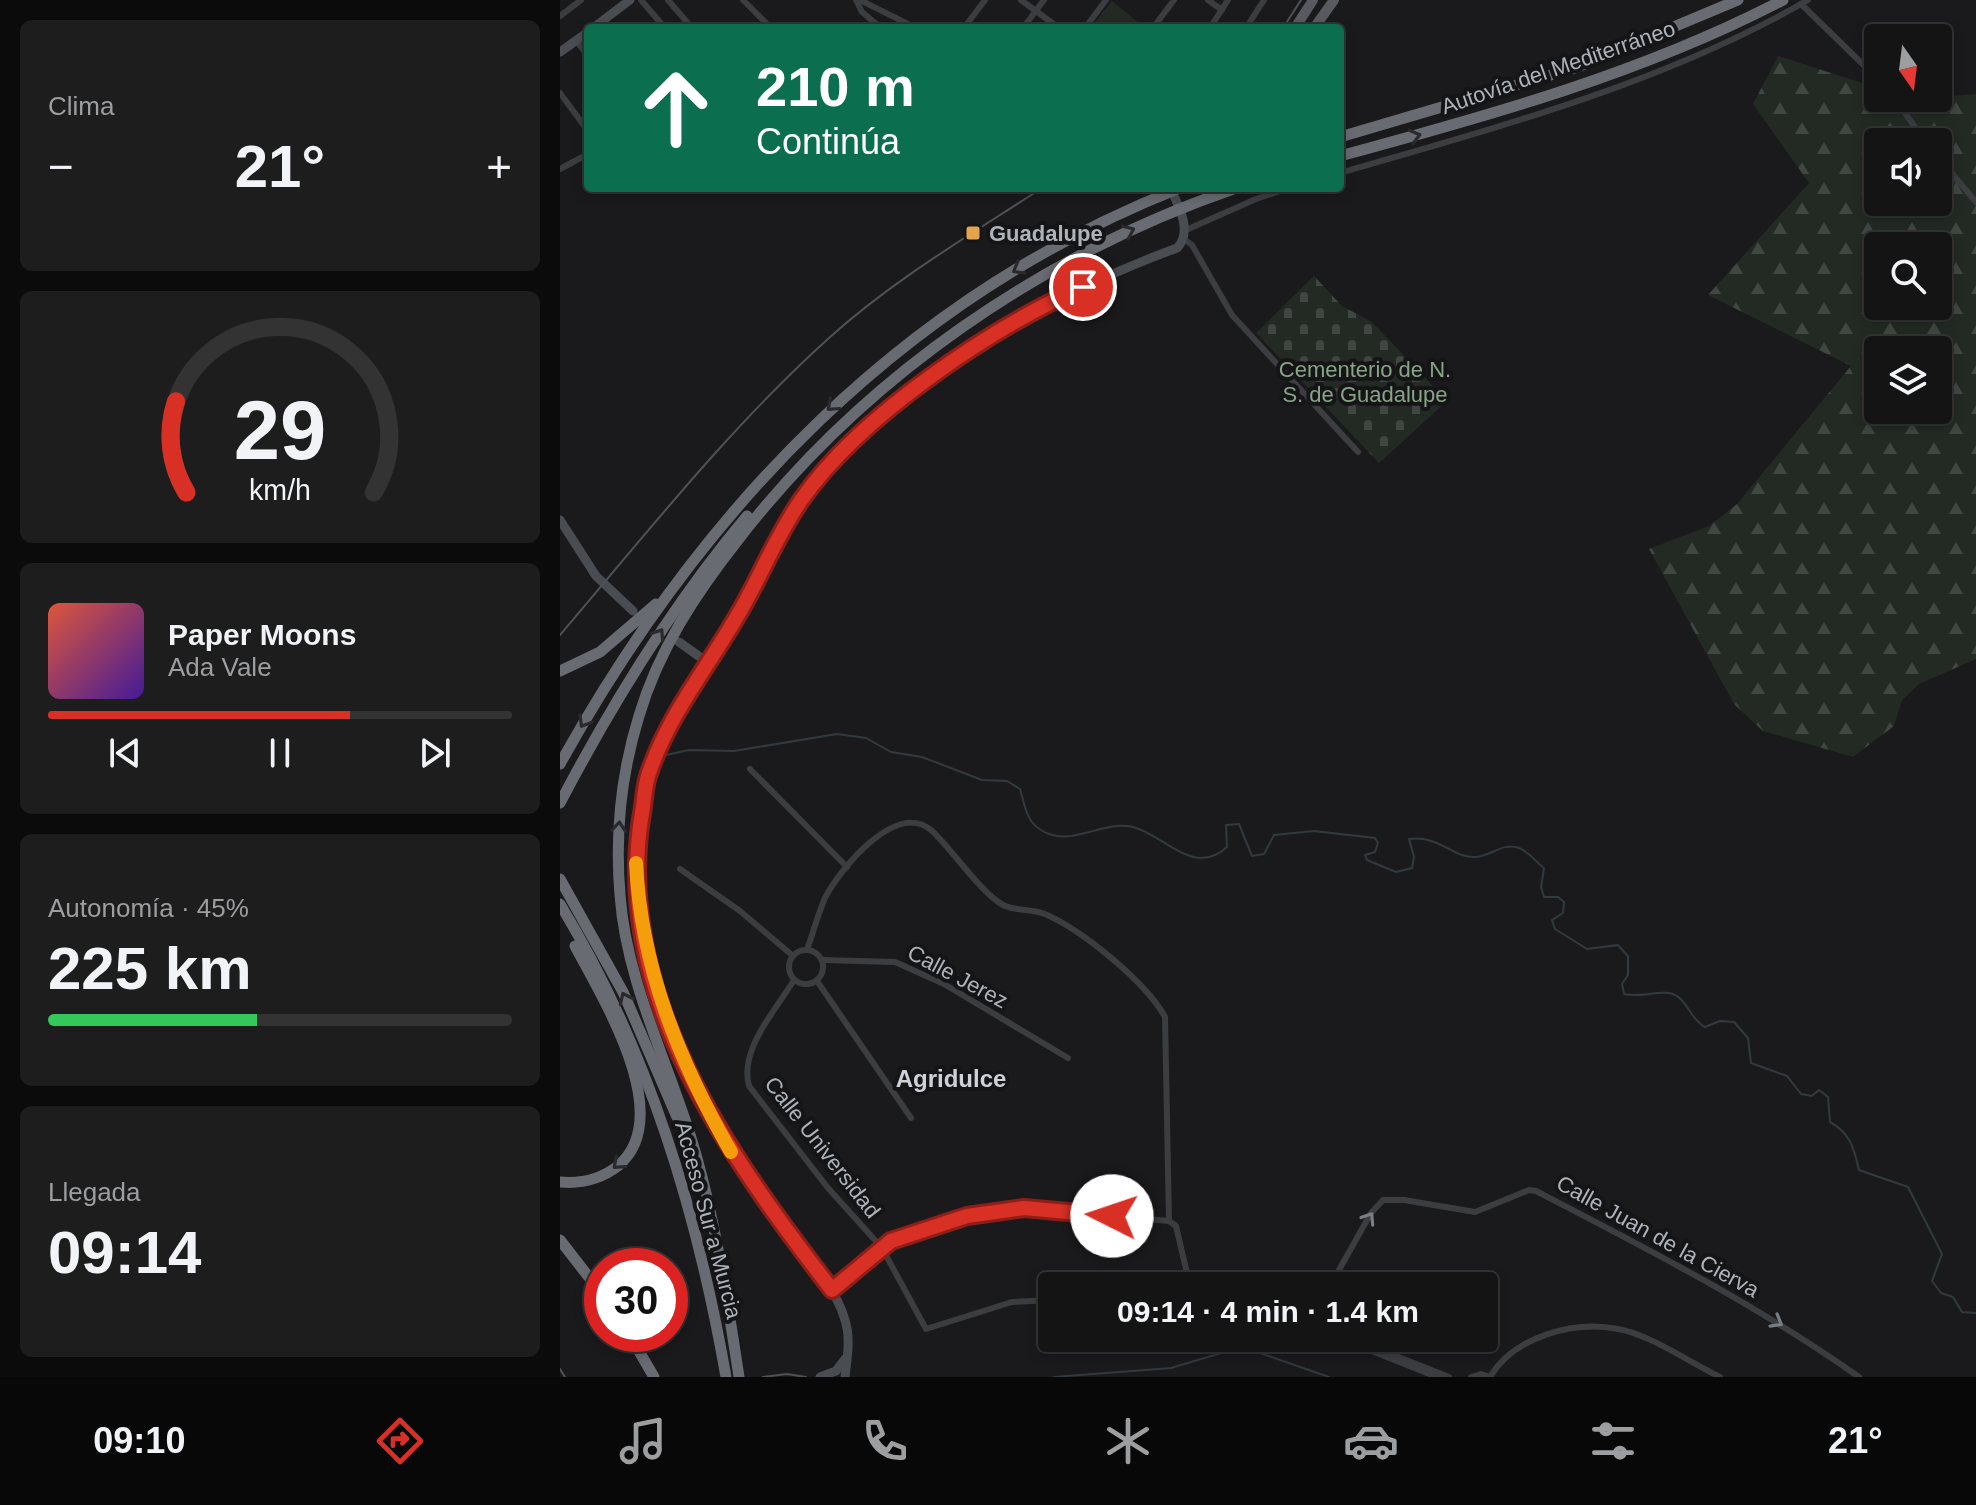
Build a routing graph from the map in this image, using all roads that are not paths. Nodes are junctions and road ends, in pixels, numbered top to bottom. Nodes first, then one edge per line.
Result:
1 (630, 0) edge
2 (641, 0) edge
3 (668, 0) edge
4 (743, 0) edge
5 (858, 0) edge
6 (985, 0) edge
7 (1021, 0) edge
8 (1044, 0) edge
9 (1106, 0) edge
10 (1174, 0) edge
11 (1208, 0) edge
12 (1228, 0) edge
13 (1264, 0) edge
14 (1313, 0) edge
15 (1334, 0) edge
16 (1738, 0) edge
17 (1783, 0) edge
18 (577, 1) edge
19 (1804, 2) edge
20 (1222, 10) junction
21 (1036, 11) junction
22 (560, 16) edge
23 (606, 24) edge
24 (662, 24) edge
25 (689, 24) edge
26 (767, 24) edge
27 (876, 24) edge
28 (900, 24) edge
29 (967, 24) edge
30 (1026, 24) edge
31 (1054, 24) edge
32 (1088, 24) edge
33 (1156, 24) edge
34 (1213, 24) edge
35 (1249, 24) edge
36 (1298, 24) edge
37 (1317, 24) edge
38 (584, 35) edge
39 (576, 41) junction
40 (584, 51) edge
41 (560, 52) edge
42 (1864, 64) edge
43 (560, 93) edge
44 (584, 126) edge
45 (1344, 136) edge
46 (1344, 155) edge
47 (584, 156) edge
48 (560, 169) edge
49 (1344, 172) edge
50 (1952, 174) edge
51 (1164, 192) edge
52 (1166, 192) edge
53 (1225, 192) edge
54 (1277, 192) edge
55 (1976, 202) edge
56 (1185, 235) junction
57 (919, 358) junction
58 (1358, 452) dead end
59 (560, 520) edge
60 (673, 587) junction
61 (633, 611) dead end
62 (679, 642) dead end
63 (707, 662) junction
64 (560, 671) edge
65 (560, 764) edge
66 (750, 769) dead end
67 (560, 803) edge
68 (847, 867) junction
69 (680, 869) dead end
70 (560, 879) edge
71 (560, 904) edge
72 (560, 918) edge
73 (807, 950) junction
74 (793, 956) junction
75 (822, 960) junction
76 (794, 980) junction
77 (817, 981) junction
78 (1068, 1058) dead end
79 (911, 1118) dead end
80 (560, 1182) edge
81 (706, 1200) junction
82 (1169, 1221) junction
83 (560, 1240) edge
84 (882, 1248) junction
85 (584, 1271) edge
86 (1187, 1272) edge
87 (1338, 1272) edge
88 (832, 1290) junction
89 (1038, 1301) edge
90 (849, 1343) junction
91 (639, 1352) edge
92 (1373, 1352) edge
93 (1386, 1352) edge
94 (828, 1376) edge
95 (654, 1377) edge
96 (726, 1377) edge
97 (739, 1377) edge
98 (845, 1377) edge
99 (1435, 1377) edge
100 (1449, 1377) edge
101 (1471, 1377) edge
102 (1490, 1377) edge
103 (1720, 1377) edge
104 (1859, 1377) edge

1 - 23 street
2 - 24 street
3 - 25 street
4 - 26 street
5 - 27 street
5 - 28 street
6 - 29 street
7 - 21 street
8 - 21 street
9 - 32 street
10 - 33 street
11 - 20 street
12 - 20 street
13 - 35 street
14 - 36 main road
15 - 37 main road
16 - 45 highway, Autovía del Mediterráneo
46 -> 17 highway, Autovía del Mediterráneo
18 - 22 street
19 - 42 street
19 - 49 street
20 - 34 street
21 - 30 street
21 - 31 street
38 - 39 street
39 - 40 street
39 - 41 street
43 - 44 street
47 - 48 street
50 - 55 street
51 -> 60 highway
52 - 56 street
57 -> 53 highway
54 - 56 street
56 - 58 street
56 - 63 street
67 -> 57 highway
81 -> 57 highway
59 - 61 street
60 - 64 highway
60 -> 65 highway
62 - 63 street
63 - 88 street
66 - 68 street
68 - 73 street
68 - 82 street
69 - 74 street
81 -> 70 highway, Acceso Sur a Murcia
71 - 96 highway, Acceso Sur a Murcia
72 -> 80 highway
73 - 74 street
73 - 75 street
74 - 76 street
75 - 77 street
75 - 78 street, Calle Jerez
76 - 77 street
76 - 84 street, Calle Universidad
77 - 79 street
81 - 97 highway
82 - 84 street
82 - 86 street
83 - 85 highway
84 - 88 street
84 - 89 street, Calle Universidad
87 -> 104 street, Calle Juan de la Cierva
88 - 90 street
90 - 94 street
90 - 98 street
91 - 95 highway
92 - 99 street
93 - 100 street
101 - 102 street
102 - 103 street

